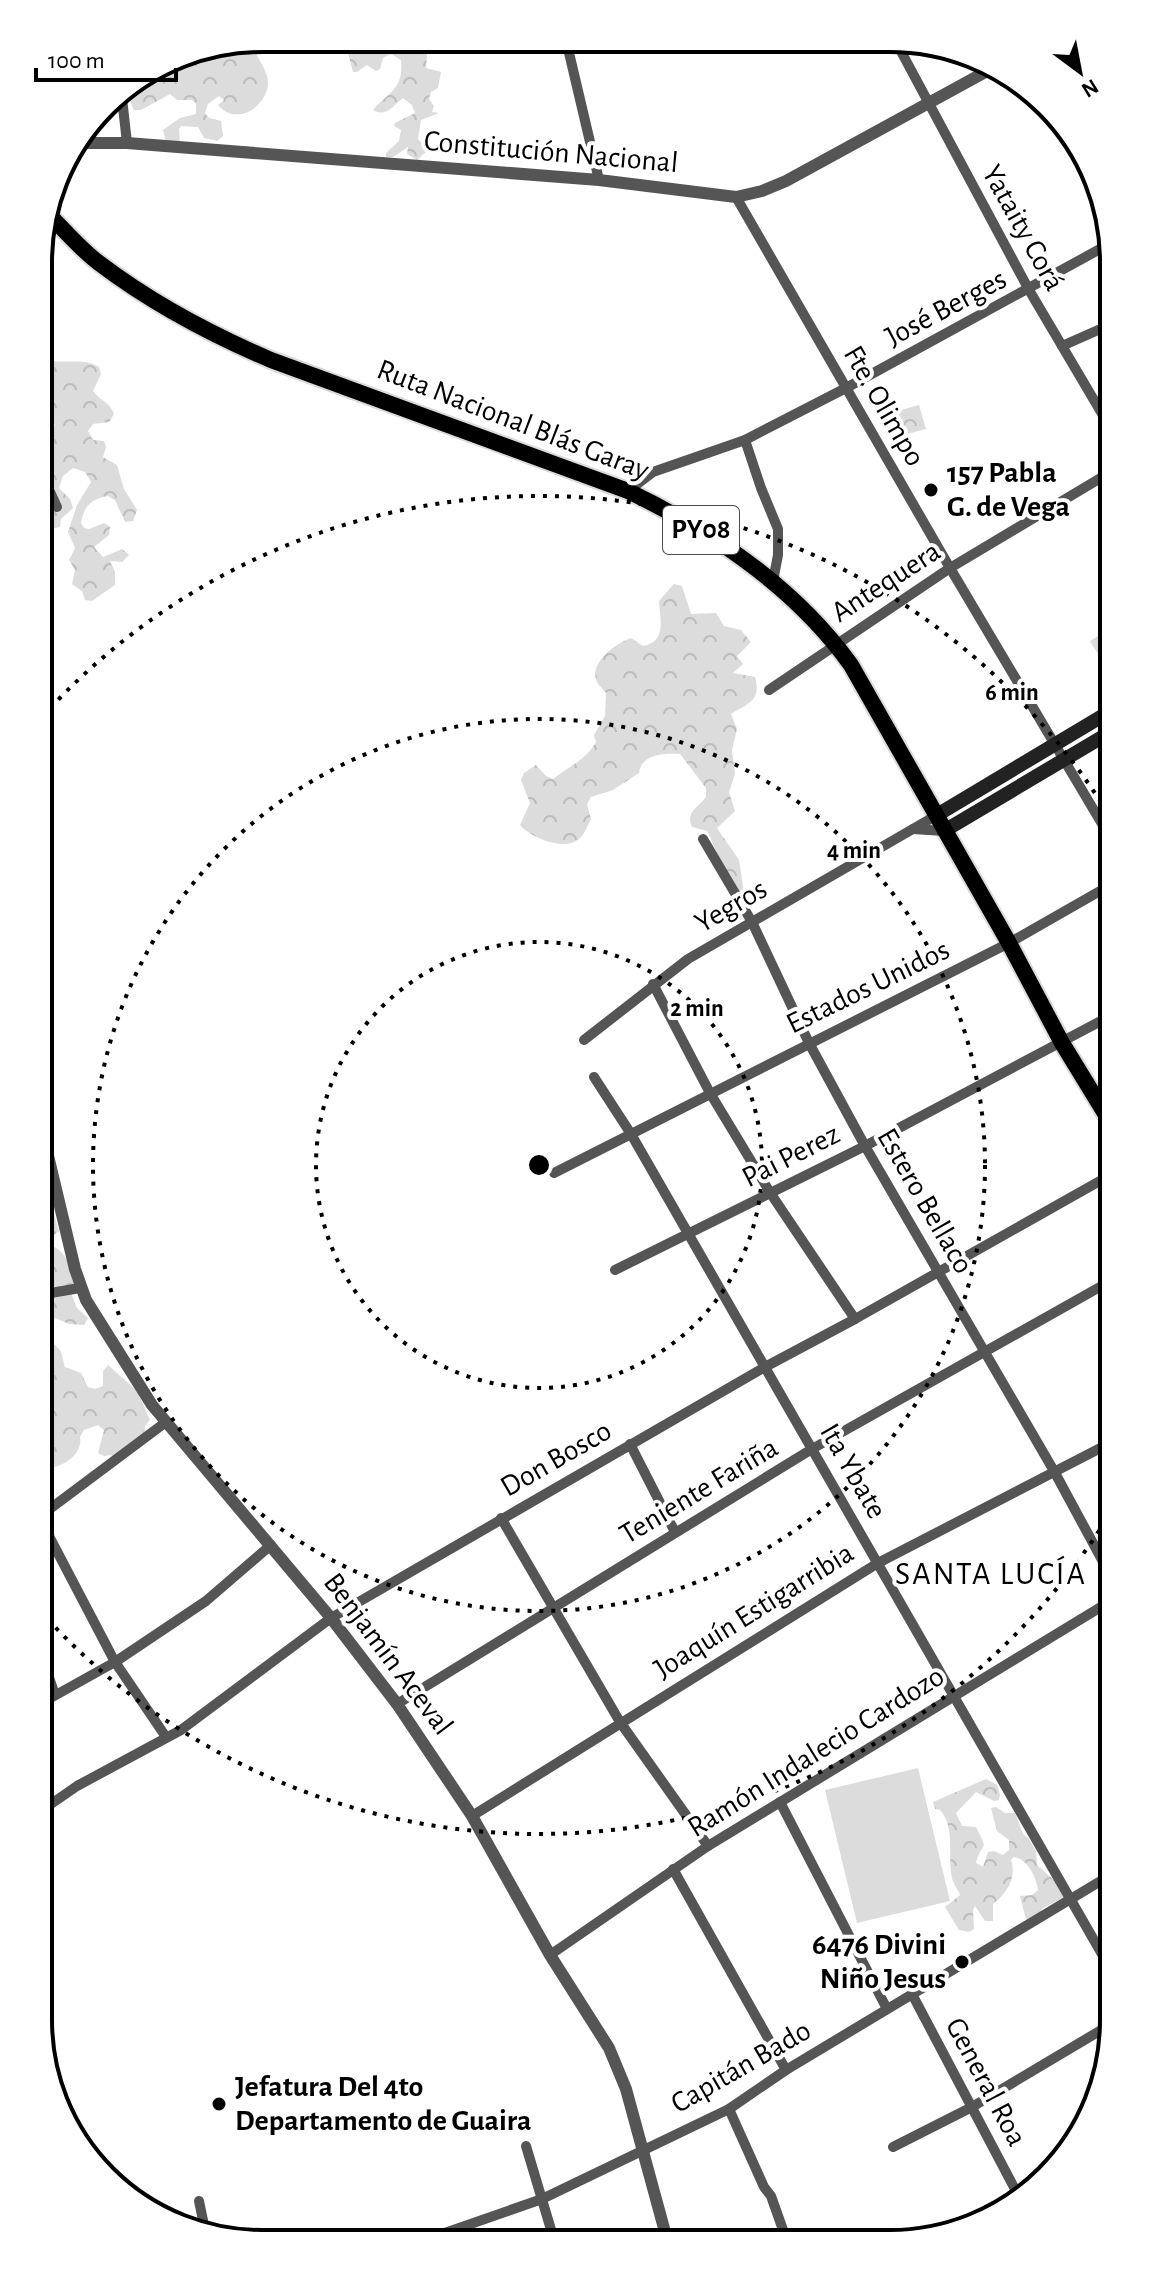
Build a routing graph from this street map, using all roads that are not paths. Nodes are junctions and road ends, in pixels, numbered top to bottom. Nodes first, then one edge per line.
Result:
1 (569, 52) edge
2 (901, 52) edge
3 (982, 74) edge
4 (928, 103) junction
5 (123, 104) edge
6 (88, 143) edge
7 (127, 143) junction
8 (599, 180) junction
9 (736, 197) junction
10 (56, 222) edge
11 (1099, 250) edge
12 (1029, 290) junction
13 (1100, 329) edge
14 (1062, 346) junction
15 (846, 388) junction
16 (1100, 410) edge
17 (745, 440) junction
18 (1100, 478) edge
19 (628, 491) junction
20 (52, 496) edge
21 (57, 507) dead end
22 (950, 568) junction
23 (773, 581) junction
24 (836, 644) junction
25 (769, 690) dead end
26 (1100, 717) edge
27 (1100, 738) edge
28 (1054, 744) junction
29 (1063, 760) junction
30 (937, 815) junction
31 (1100, 821) edge
32 (911, 828) junction
33 (944, 831) junction
34 (703, 839) dead end
35 (1100, 891) edge
36 (752, 922) junction
37 (1009, 943) junction
38 (653, 984) junction
39 (1100, 1022) edge
40 (584, 1040) dead end
41 (809, 1043) junction
42 (1062, 1043) junction
43 (594, 1077) dead end
44 (710, 1093) junction
45 (1100, 1105) edge
46 (631, 1134) junction
47 (865, 1146) junction
48 (52, 1172) edge
49 (554, 1173) dead end
50 (1100, 1181) edge
51 (771, 1194) junction
52 (689, 1234) junction
53 (615, 1270) dead end
54 (937, 1272) junction
55 (1100, 1287) edge
56 (80, 1288) junction
57 (52, 1293) edge
58 (855, 1319) junction
59 (985, 1352) junction
60 (765, 1367) junction
61 (166, 1422) junction
62 (630, 1444) junction
63 (1100, 1448) edge
64 (812, 1449) junction
65 (1054, 1471) junction
66 (52, 1507) edge
67 (501, 1518) junction
68 (675, 1532) junction
69 (52, 1542) edge
70 (271, 1545) junction
71 (1100, 1556) edge
72 (878, 1563) junction
73 (1100, 1607) edge
74 (552, 1610) junction
75 (331, 1618) junction
76 (115, 1662) junction
77 (52, 1686) edge
78 (55, 1695) junction
79 (954, 1695) junction
80 (52, 1697) edge
81 (397, 1704) junction
82 (620, 1722) junction
83 (166, 1737) junction
84 (780, 1802) junction
85 (52, 1803) edge
86 (472, 1816) junction
87 (708, 1846) junction
88 (673, 1869) junction
89 (1100, 1881) edge
90 (1071, 1898) junction
91 (1100, 1950) edge
92 (550, 1955) junction
93 (912, 1994) junction
94 (887, 2009) junction
95 (1100, 2031) edge
96 (786, 2070) junction
97 (972, 2107) junction
98 (729, 2109) junction
99 (526, 2146) dead end
100 (893, 2147) dead end
101 (642, 2149) junction
102 (1015, 2189) edge
103 (542, 2199) junction
104 (199, 2201) dead end
105 (203, 2222) edge
106 (453, 2230) edge
107 (551, 2230) edge
108 (664, 2230) edge
109 (783, 2230) edge

1 - 8 street
2 - 4 street, Yataity Corá
3 - 4 street, Constitución Nacional
4 - 9 street, Constitución Nacional
4 - 12 street, Yataity Corá
5 - 7 street
6 - 7 street, Constitución Nacional
7 - 8 street, Constitución Nacional
8 - 9 street, Constitución Nacional
9 - 15 street, Fte. Olimpo
10 - 19 highway, Ruta Nacional Blás Garay / PY08
11 - 12 street, José Berges
12 - 14 street, Yataity Corá
12 - 15 street, José Berges
13 - 14 street
14 - 16 street, Yataity Corá
15 - 17 street, José Berges
15 - 22 street, Fte. Olimpo
17 - 19 street, José Berges
17 - 23 street
18 - 22 street, Antequera
19 - 23 highway, Ruta Nacional Blás Garay / PY08
20 - 21 street
22 - 24 street, Antequera
22 - 28 street, Fte. Olimpo
23 - 24 highway, Ruta Nacional Blás Garay / PY08
24 - 25 street, Antequera
24 - 30 highway, Ruta Nacional Blás Garay / PY08
26 - 28 main road
27 - 29 main road
28 - 29 street, Fte. Olimpo
28 - 30 main road
29 - 31 street, Fte. Olimpo
29 - 33 main road
30 - 32 street, Yegros
30 - 33 highway, Ruta Nacional Blás Garay / PY08
32 - 33 street
32 - 36 street, Yegros
33 - 37 highway, Ruta Nacional Blás Garay / PY08
34 - 36 street, Estero Bellaco
35 - 37 street, Estados Unidos
36 - 38 street, Yegros
36 - 41 street, Estero Bellaco
37 - 41 street, Estados Unidos
37 - 42 highway, Ruta Nacional Blás Garay / PY08
38 - 40 street, Yegros
38 - 44 street
39 - 42 street, Pai Perez
41 - 44 street, Estados Unidos
41 - 47 street, Estero Bellaco
42 - 45 highway, Ruta Nacional Blás Garay / PY08
42 - 47 street, Pai Perez
43 - 46 street, Ita Ybate
44 - 46 street, Estados Unidos
44 - 51 street
46 - 49 street, Estados Unidos
46 - 52 street, Ita Ybate
47 - 51 street, Pai Perez
47 - 54 street, Estero Bellaco
48 - 56 street, Benjamín Aceval
50 - 54 street, Don Bosco
51 - 52 street, Pai Perez
51 - 58 street
52 - 53 street, Pai Perez
52 - 60 street, Ita Ybate
54 - 58 street, Don Bosco
54 - 59 street, Estero Bellaco
55 - 59 street, Teniente Fariña
56 - 57 street
56 - 61 street, Benjamín Aceval
58 - 60 street, Don Bosco
59 - 64 street, Teniente Fariña
59 - 65 street, Estero Bellaco
60 - 62 street, Don Bosco
60 - 64 street, Ita Ybate
61 - 66 street
61 - 70 street, Benjamín Aceval
62 - 67 street, Don Bosco
62 - 68 street
63 - 65 street, Joaquín Estigarribia
64 - 68 street, Teniente Fariña
64 - 72 street, Ita Ybate
65 - 71 street, Estero Bellaco
65 - 72 street, Joaquín Estigarribia
67 - 74 street
67 - 75 street, Don Bosco
68 - 74 street, Teniente Fariña
69 - 76 street
70 - 75 street, Benjamín Aceval
70 - 76 street
72 - 79 street, Ita Ybate
72 - 82 street, Joaquín Estigarribia
73 - 79 street, Ramón Indalecio Cardozo
74 - 81 street, Teniente Fariña
74 - 82 street
75 - 81 street, Benjamín Aceval
75 - 83 street, Don Bosco
76 - 78 street
76 - 83 street
77 - 78 street
78 - 80 street
79 - 84 street, Ramón Indalecio Cardozo
79 - 90 street, Ita Ybate
81 - 86 street, Benjamín Aceval
82 - 86 street, Joaquín Estigarribia
82 - 87 street
83 - 85 street, Don Bosco
84 - 87 street, Ramón Indalecio Cardozo
84 - 94 street
86 - 92 street, Benjamín Aceval
87 - 88 street, Ramón Indalecio Cardozo
88 - 92 street, Ramón Indalecio Cardozo
88 - 96 street
89 - 90 street, Capitán Bado
90 - 91 street, Ita Ybate
90 - 93 street, Capitán Bado
92 - 101 street, Benjamín Aceval
93 - 94 street, Capitán Bado
93 - 97 street, General Roa
94 - 96 street, Capitán Bado
95 - 97 street
96 - 98 street, Capitán Bado
97 - 100 street
97 - 102 street, General Roa
98 - 101 street, Capitán Bado
98 - 109 street
99 - 103 street
101 - 103 street, Capitán Bado
101 - 108 street, Benjamín Aceval
103 - 106 street, Capitán Bado
103 - 107 street
104 - 105 street

